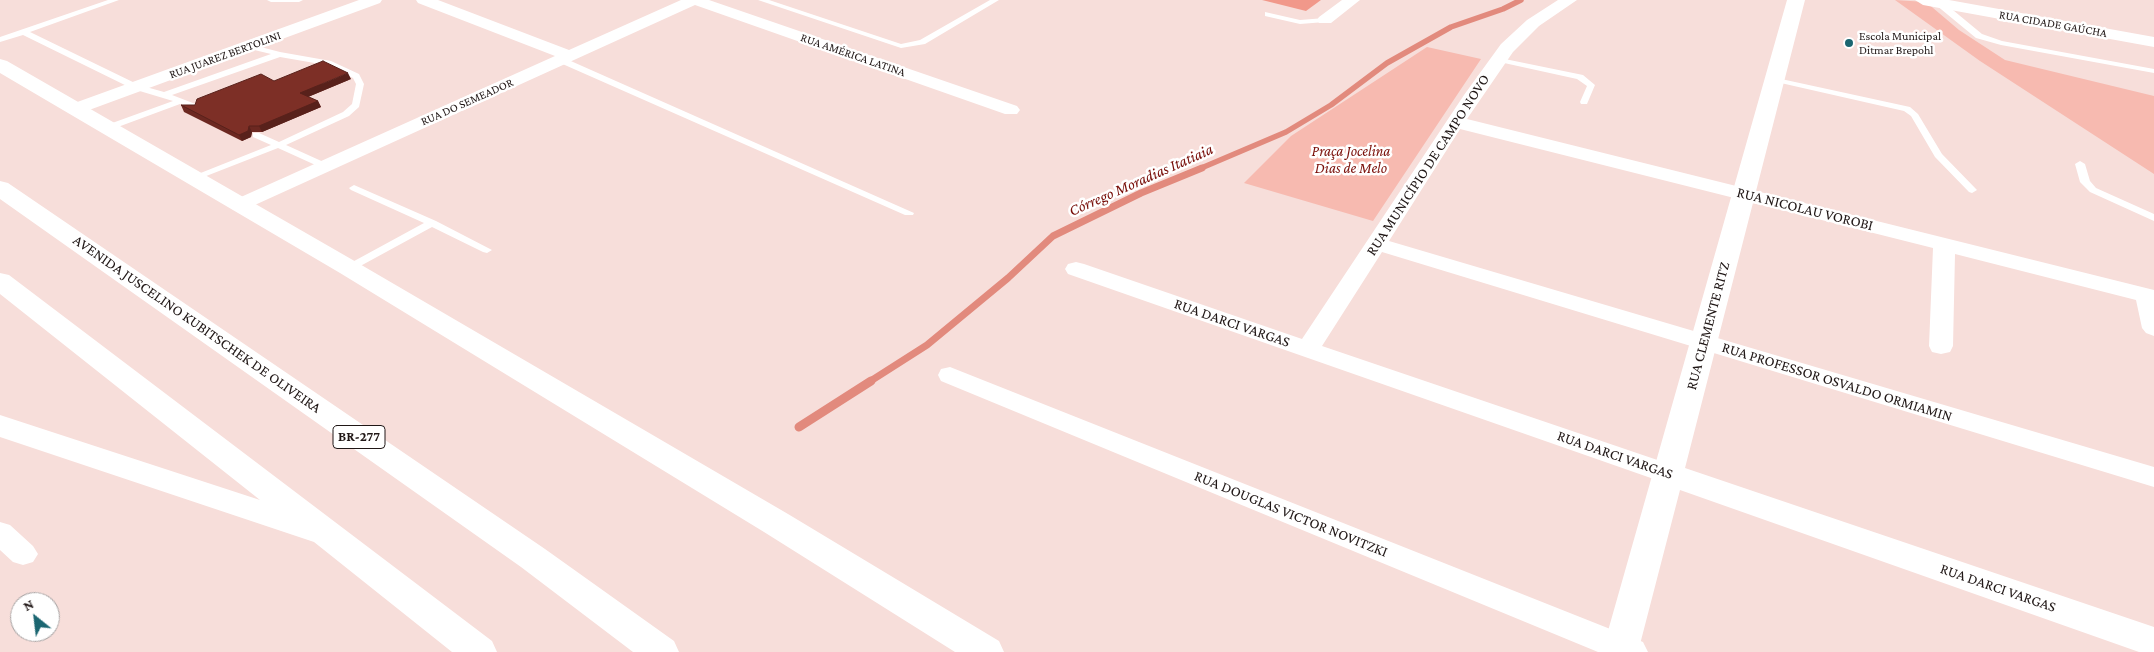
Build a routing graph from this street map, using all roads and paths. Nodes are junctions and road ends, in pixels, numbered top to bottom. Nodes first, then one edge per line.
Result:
1 (115, 0) edge
2 (272, 0) edge
3 (299, 0) edge
4 (374, 0) edge
5 (424, 0) edge
6 (694, 0) edge
7 (762, 0) edge
8 (995, 0) edge
9 (1352, 0) edge
10 (1569, 0) edge
11 (1796, 0) edge
12 (1931, 2) edge
13 (1268, 14) dead end
14 (1325, 20) joint
15 (23, 32) junction
16 (0, 40) edge
17 (2154, 42) edge
18 (249, 46) junction
19 (279, 54) junction
20 (565, 58) junction
21 (1498, 59) junction
22 (0, 65) edge
23 (2154, 71) edge
24 (1775, 79) junction
25 (136, 87) junction
26 (164, 94) junction
27 (179, 102) junction
28 (1584, 102) dead end
29 (195, 107) edge
30 (75, 109) junction
31 (1011, 110) dead end
32 (1456, 122) junction
33 (107, 128) junction
34 (256, 135) dead end
35 (279, 145) junction
36 (2080, 164) dead end
37 (325, 166) junction
38 (193, 178) junction
39 (0, 188) edge
40 (354, 188) dead end
41 (1972, 190) dead end
42 (1744, 194) junction
43 (239, 205) junction
44 (909, 213) dead end
45 (2154, 218) edge
46 (432, 223) junction
47 (1376, 244) junction
48 (1944, 244) junction
49 (487, 250) dead end
50 (349, 268) junction
51 (1076, 269) dead end
52 (0, 281) edge
53 (2151, 296) edge
54 (2154, 328) edge
55 (1704, 342) junction
56 (1941, 346) dead end
57 (1308, 349) junction
58 (950, 375) dead end
59 (0, 426) edge
60 (1668, 474) junction
61 (2154, 477) edge
62 (0, 532) edge
63 (332, 536) junction
64 (23, 554) dead end
65 (2154, 642) edge
66 (474, 650) edge
67 (1624, 651) edge
68 (661, 652) edge
69 (986, 652) edge

1 - 15 lane
2 - 3 lane
4 - 18 street, RUA JUAREZ BERTOLINI
5 - 20 street
6 - 20 street, RUA DO SEMEADOR
6 - 31 street, RUA AMÉRICA LATINA
7 - 8 lane
9 - 14 street
10 - 21 street, RUA MUNICÍPIO DE CAMPO NOVO
11 - 24 main road, RUA CLEMENTE RITZ
12 - 17 street, RUA CIDADE GAÚCHA
12 - 23 lane
13 - 14 lane
15 - 16 lane
15 - 25 lane
18 - 19 lane
18 - 25 street, RUA JUAREZ BERTOLINI
19 - 26 lane
19 - 35 lane
20 - 37 street, RUA DO SEMEADOR
20 - 44 lane
21 - 28 lane
21 - 32 street, RUA MUNICÍPIO DE CAMPO NOVO
22 - 30 main road
24 - 41 lane
24 - 42 main road, RUA CLEMENTE RITZ
25 - 26 lane
25 - 30 street, RUA JUAREZ BERTOLINI
26 - 27 lane
27 - 29 lane
27 - 33 lane
30 - 33 main road
32 - 42 street, RUA NICOLAU VOROBI
32 - 47 street, RUA MUNICÍPIO DE CAMPO NOVO
33 - 38 main road
34 - 35 lane
35 - 37 lane
35 - 38 lane
36 - 45 lane
37 - 43 street, RUA DO SEMEADOR
38 - 43 main road
39 - 68 main road, AVENIDA JUSCELINO KUBITSCHEK DE OLIVEIRA / BR-277
40 - 46 lane
42 - 48 street, RUA NICOLAU VOROBI
42 - 55 main road, RUA CLEMENTE RITZ
43 - 50 main road
46 - 49 lane
46 - 50 lane
47 - 55 street, RUA PROFESSOR OSVALDO ORMIAMIN
47 - 57 street, RUA MUNICÍPIO DE CAMPO NOVO
48 - 53 street, RUA NICOLAU VOROBI
48 - 56 street
50 - 69 main road
51 - 57 street, RUA DARCI VARGAS
52 - 63 main road
53 - 54 street
55 - 60 main road, RUA CLEMENTE RITZ
55 - 61 street, RUA PROFESSOR OSVALDO ORMIAMIN
57 - 60 street, RUA DARCI VARGAS
58 - 67 street, RUA DOUGLAS VICTOR NOVITZKI
59 - 63 main road
60 - 65 main road, RUA DARCI VARGAS
60 - 67 main road, RUA CLEMENTE RITZ
62 - 64 street
63 - 66 main road

